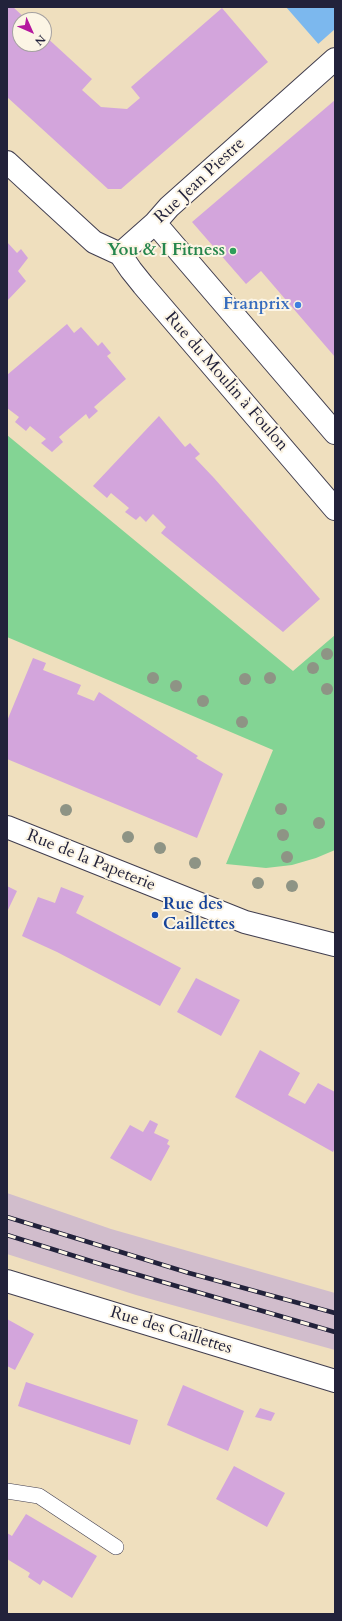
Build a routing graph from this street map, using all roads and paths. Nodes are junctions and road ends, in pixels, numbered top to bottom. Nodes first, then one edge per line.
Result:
1 (330, 64) edge
2 (7, 162) edge
3 (155, 223) junction
4 (120, 254) junction
5 (335, 433) edge
6 (335, 509) edge
7 (7, 827) edge
8 (335, 945) edge
9 (7, 1281) edge
10 (335, 1381) edge
11 (7, 1491) edge
12 (116, 1547) dead end

1 - 3 street, Rue Jean Piestre
2 - 4 street
3 - 4 street, Rue Jean Piestre
3 - 5 street
4 - 6 street, Rue du Moulin à Foulon
7 - 8 street, Rue de la Papeterie
9 - 10 street, Rue des Caillettes
11 - 12 lane

